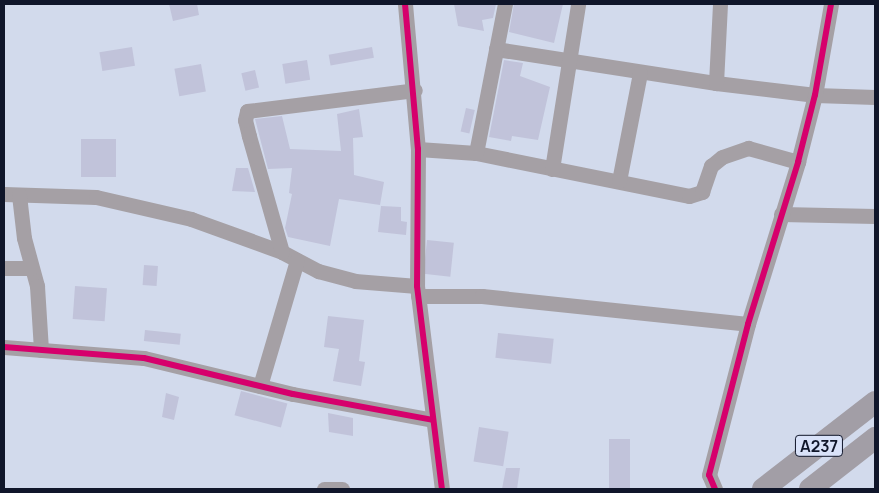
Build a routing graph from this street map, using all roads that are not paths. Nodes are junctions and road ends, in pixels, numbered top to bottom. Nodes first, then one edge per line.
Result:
1 (404, 4) edge
2 (505, 4) edge
3 (578, 4) edge
4 (720, 4) edge
5 (831, 4) edge
6 (496, 49) junction
7 (570, 62) junction
8 (640, 73) junction
9 (716, 83) junction
10 (415, 90) junction
11 (815, 95) junction
12 (875, 97) edge
13 (418, 149) junction
14 (476, 153) junction
15 (798, 162) junction
16 (552, 169) junction
17 (619, 181) junction
18 (11, 195) edge
19 (781, 214) junction
20 (875, 216) edge
21 (282, 252) junction
22 (298, 260) junction
23 (4, 268) edge
24 (31, 268) junction
25 (417, 291) junction
26 (748, 324) junction
27 (4, 347) edge
28 (41, 350) junction
29 (260, 386) junction
30 (875, 402) edge
31 (433, 420) junction
32 (875, 438) edge
33 (324, 489) edge
34 (342, 489) edge
35 (442, 489) edge
36 (715, 489) edge
37 (763, 489) edge
38 (810, 489) edge

1 - 10 street
2 - 6 street
3 - 7 street
4 - 9 street
5 - 11 street
6 - 7 street
6 - 14 street
7 - 8 street
7 - 16 street
8 - 9 street
8 - 17 street
9 - 11 street
10 - 13 street
10 - 21 street
11 - 12 street
11 - 15 street
13 - 14 street
13 - 25 street
14 - 16 street
15 - 17 street
15 - 19 street
16 - 17 street
18 - 21 street
18 - 24 street
19 - 20 street
19 - 26 street
21 - 22 street
22 - 25 street
22 - 29 street
23 - 24 street
24 - 28 street
25 - 26 street
25 - 31 street
26 - 36 street
27 - 28 street
28 - 29 street
29 - 31 street
30 - 37 highway, A237
31 - 35 street
32 - 38 highway, A237
33 - 34 street

